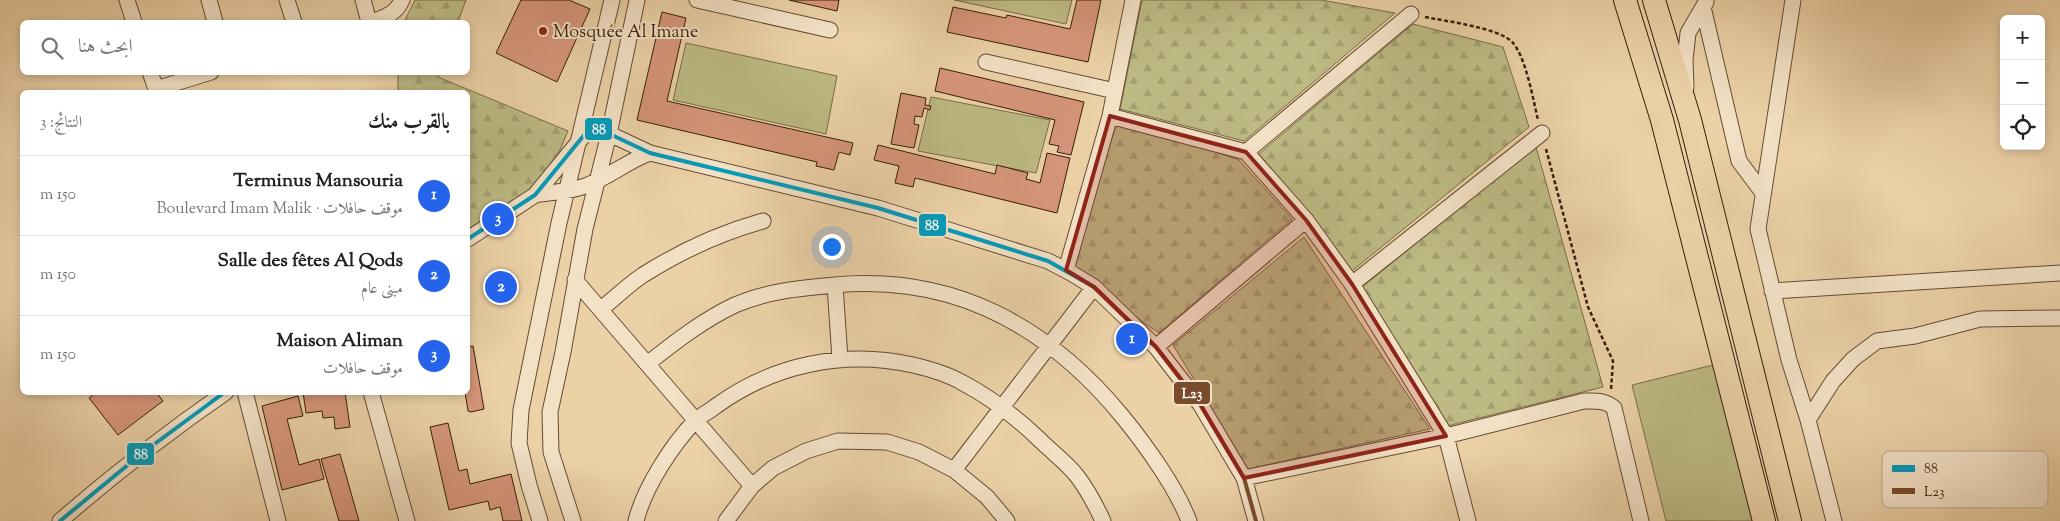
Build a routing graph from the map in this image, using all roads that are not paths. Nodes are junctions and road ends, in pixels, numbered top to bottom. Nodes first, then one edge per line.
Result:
1 (127, 0) edge
2 (209, 0) edge
3 (287, 0) edge
4 (363, 0) edge
5 (402, 0) edge
6 (612, 0) edge
7 (637, 0) edge
8 (697, 0) edge
9 (1133, 0) edge
10 (1625, 0) edge
11 (1654, 0) edge
12 (1793, 0) edge
13 (1705, 3) edge
14 (1411, 14) road end
15 (133, 20) edge
16 (214, 20) edge
17 (293, 20) edge
18 (369, 20) edge
19 (375, 20) edge
20 (830, 30) dead end
21 (986, 62) dead end
22 (151, 75) edge
23 (202, 75) edge
24 (156, 90) edge
25 (159, 90) edge
26 (1115, 91) junction
27 (1687, 111) junction
28 (1110, 116) junction
29 (609, 134) junction
30 (1542, 134) road end
31 (579, 142) junction
32 (1246, 152) junction
33 (650, 153) junction
34 (597, 180) junction
35 (567, 191) junction
36 (1763, 193) junction
37 (535, 195) junction
38 (1306, 220) junction
39 (764, 222) dead end
40 (470, 238) edge
41 (1066, 270) junction
42 (2060, 273) edge
43 (575, 280) junction
44 (1352, 284) junction
45 (835, 285) junction
46 (1094, 287) junction
47 (1772, 291) junction
48 (601, 310) junction
49 (2060, 318) edge
50 (1051, 346) junction
51 (1156, 347) junction
52 (840, 359) junction
53 (647, 364) junction
54 (222, 395) edge
55 (246, 395) edge
56 (372, 395) edge
57 (1003, 408) junction
58 (696, 420) junction
59 (1808, 420) junction
60 (1446, 436) junction
61 (954, 470) junction
62 (1244, 478) junction
63 (752, 486) junction
64 (67, 520) edge
65 (278, 521) edge
66 (407, 521) edge
67 (540, 521) edge
68 (573, 521) edge
69 (636, 521) edge
70 (726, 521) edge
71 (1007, 521) edge
72 (1104, 521) edge
73 (1188, 521) edge
74 (1256, 521) edge
75 (1468, 521) edge
76 (1641, 521) edge
77 (1764, 521) edge
78 (1790, 521) edge
79 (1834, 521) edge

1 - 15 street
2 - 16 street
3 - 17 street
4 - 18 street
5 - 19 street
6 - 31 street
7 - 29 street
8 - 20 street
9 - 26 street
10 - 77 highway
11 - 27 highway
12 - 36 street
13 - 27 street
13 - 36 street
14 - 32 street
21 - 26 street
22 - 24 street
23 - 25 street
26 - 28 street
27 - 78 highway
28 - 32 street
28 - 41 street
29 - 31 street
29 - 33 street
29 - 34 street
30 - 44 street
31 - 35 street
31 - 37 street
32 - 38 street
33 - 34 street
33 - 41 street
34 - 35 street
34 - 43 street
35 - 37 street
35 - 67 street
36 - 47 street
37 - 40 street
38 - 44 street
38 - 51 street
39 - 48 street
41 - 46 street
42 - 47 street
43 - 48 street
43 - 68 street
44 - 60 street
45 - 50 street
45 - 52 street
45 - 53 street
46 - 50 street
46 - 51 street
47 - 59 street
48 - 53 street
49 - 59 street
50 - 57 street
50 - 73 street
51 - 62 street
52 - 57 street
52 - 58 street
53 - 58 street
54 - 64 street
55 - 65 street
56 - 66 street
57 - 61 street
57 - 72 street
58 - 63 street
58 - 69 street
59 - 79 street
60 - 62 street
60 - 75 street
60 - 76 street
61 - 63 street
61 - 71 street
62 - 74 street
63 - 70 street

